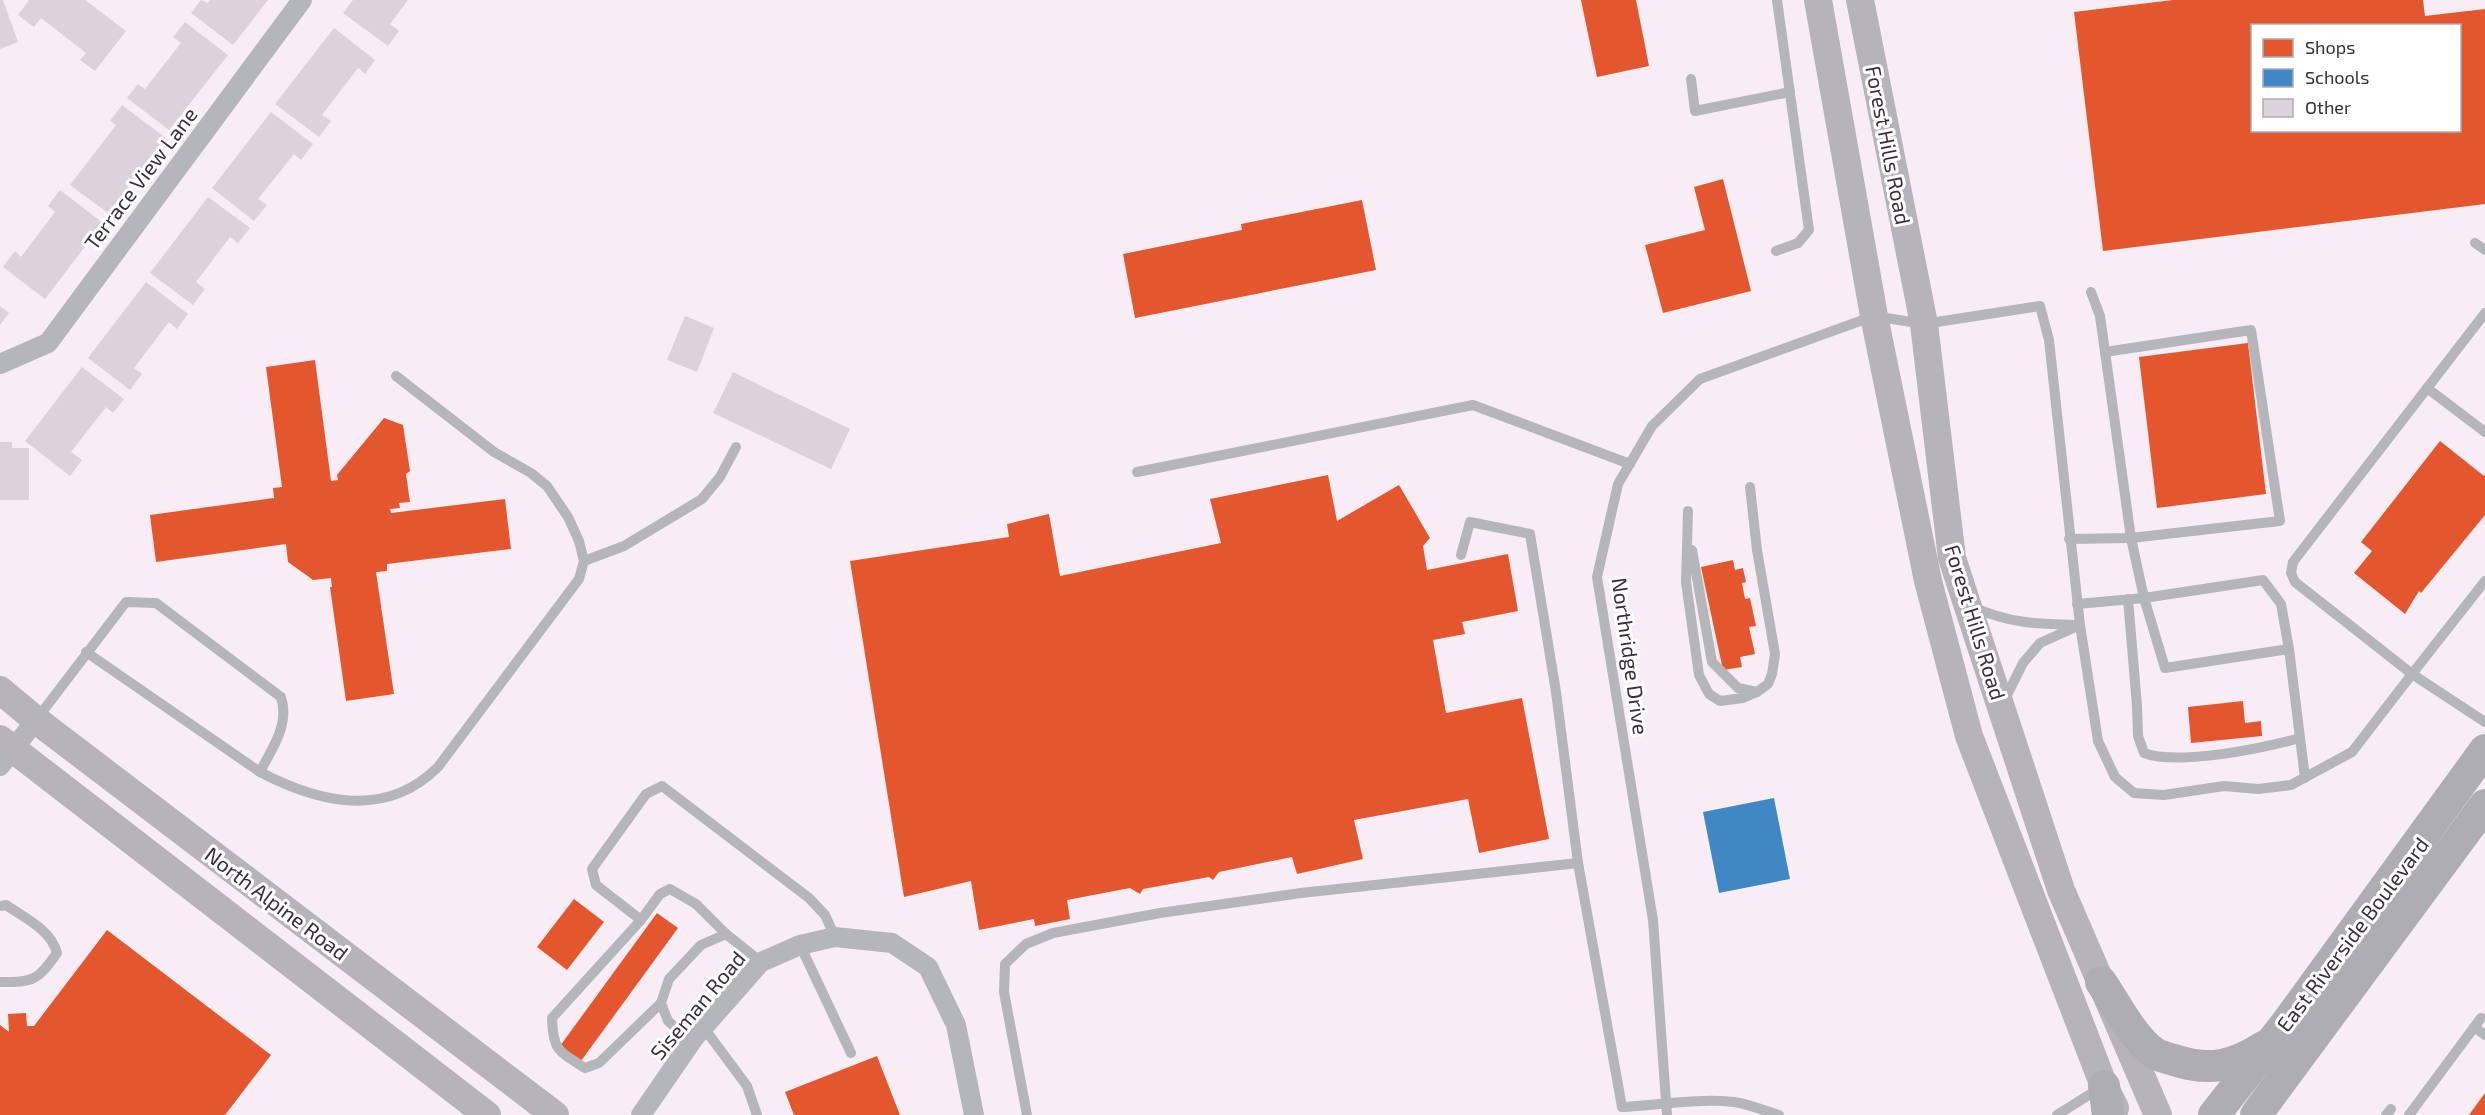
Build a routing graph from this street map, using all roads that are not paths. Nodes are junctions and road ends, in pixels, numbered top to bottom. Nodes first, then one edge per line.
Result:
1 (302, 0) edge
2 (1777, 0) edge
3 (1818, 0) edge
4 (1860, 0) edge
5 (1691, 79) dead end
6 (1790, 92) junction
7 (2475, 243) dead end
8 (2485, 250) edge
9 (1776, 251) dead end
10 (2091, 292) dead end
11 (2485, 313) edge
12 (1874, 316) junction
13 (1924, 324) junction
14 (2105, 352) junction
15 (0, 364) edge
16 (396, 376) dead end
17 (2427, 388) junction
18 (2485, 432) edge
19 (736, 447) dead end
20 (1630, 464) junction
21 (1137, 472) dead end
22 (1750, 487) dead end
23 (2131, 538) junction
24 (2069, 539) junction
25 (1461, 555) dead end
26 (584, 561) junction
27 (2485, 581) edge
28 (2144, 598) junction
29 (2128, 599) junction
30 (2077, 604) junction
31 (1968, 605) junction
32 (2079, 625) junction
33 (2289, 649) junction
34 (86, 652) junction
35 (2412, 674) junction
36 (0, 690) edge
37 (1757, 692) junction
38 (2001, 706) junction
39 (36, 720) junction
40 (2485, 722) edge
41 (2300, 738) junction
42 (2485, 750) edge
43 (4, 752) edge
44 (260, 772) junction
45 (2305, 778) junction
46 (2485, 804) edge
47 (1578, 864) junction
48 (0, 906) edge
49 (641, 920) junction
50 (726, 934) junction
51 (835, 937) junction
52 (800, 945) junction
53 (762, 962) junction
54 (0, 982) edge
55 (2101, 982) junction
56 (661, 1003) junction
57 (2481, 1018) dead end
58 (2474, 1027) junction
59 (698, 1035) junction
60 (2485, 1035) edge
61 (2271, 1042) junction
62 (852, 1053) dead end
63 (2106, 1101) edge
64 (1667, 1110) edge
65 (2261, 1110) edge
66 (1623, 1111) edge
67 (487, 1115) edge
68 (555, 1115) edge
69 (641, 1115) edge
70 (757, 1115) edge
71 (974, 1115) edge
72 (1028, 1115) edge
73 (1779, 1115) edge
74 (2057, 1115) edge
75 (2118, 1115) edge
76 (2158, 1115) edge
77 (2214, 1115) edge
78 (2409, 1115) edge

1 - 15 street, Terrace View Lane
2 - 6 lane
3 - 12 street, Forest Hills Road
4 - 13 street, Forest Hills Road
5 - 6 lane
6 - 9 lane
7 - 8 lane
10 - 14 lane
11 - 17 lane
12 - 13 lane
12 - 20 lane, Northridge Drive
12 - 63 street, Forest Hills Road
13 - 24 lane
13 - 31 street, Forest Hills Road
14 - 23 lane
14 - 23 lane
16 - 26 lane
17 - 18 lane
17 - 35 lane
19 - 26 lane
20 - 21 lane
20 - 64 lane, Northridge Drive
22 - 37 lane
23 - 24 lane
23 - 28 lane
24 - 30 lane
25 - 47 lane
26 - 44 lane
27 - 35 lane
28 - 29 lane
28 - 33 lane
28 - 33 lane
29 - 30 lane
29 - 41 lane
30 - 32 lane
31 - 32 lane
31 - 38 street, Forest Hills Road
32 - 38 lane
32 - 45 lane
33 - 41 lane
34 - 39 lane
34 - 44 lane
34 - 44 lane
35 - 40 lane
35 - 45 lane
36 - 39 street, North Alpine Road
37 - 37 lane
38 - 55 street, Forest Hills Road
39 - 43 street
39 - 68 street, North Alpine Road
41 - 45 lane
42 - 61 main road, East Riverside Boulevard
43 - 67 street, North Alpine Road
46 - 65 main road, East Riverside Boulevard
47 - 66 lane
47 - 72 lane
48 - 54 lane
49 - 50 lane
49 - 51 lane
49 - 56 lane
50 - 53 lane
50 - 56 lane
51 - 52 street, Siseman Road
51 - 71 street, Siseman Road
52 - 53 street, Siseman Road
52 - 62 lane
53 - 59 street, Siseman Road
55 - 61 main road
55 - 76 street, Forest Hills Road
56 - 59 lane
57 - 58 lane
58 - 60 lane
58 - 78 lane
59 - 69 street, Siseman Road
59 - 70 lane
61 - 77 main road, East Riverside Boulevard
63 - 74 lane
63 - 75 street, Forest Hills Road
64 - 66 lane
64 - 73 lane

